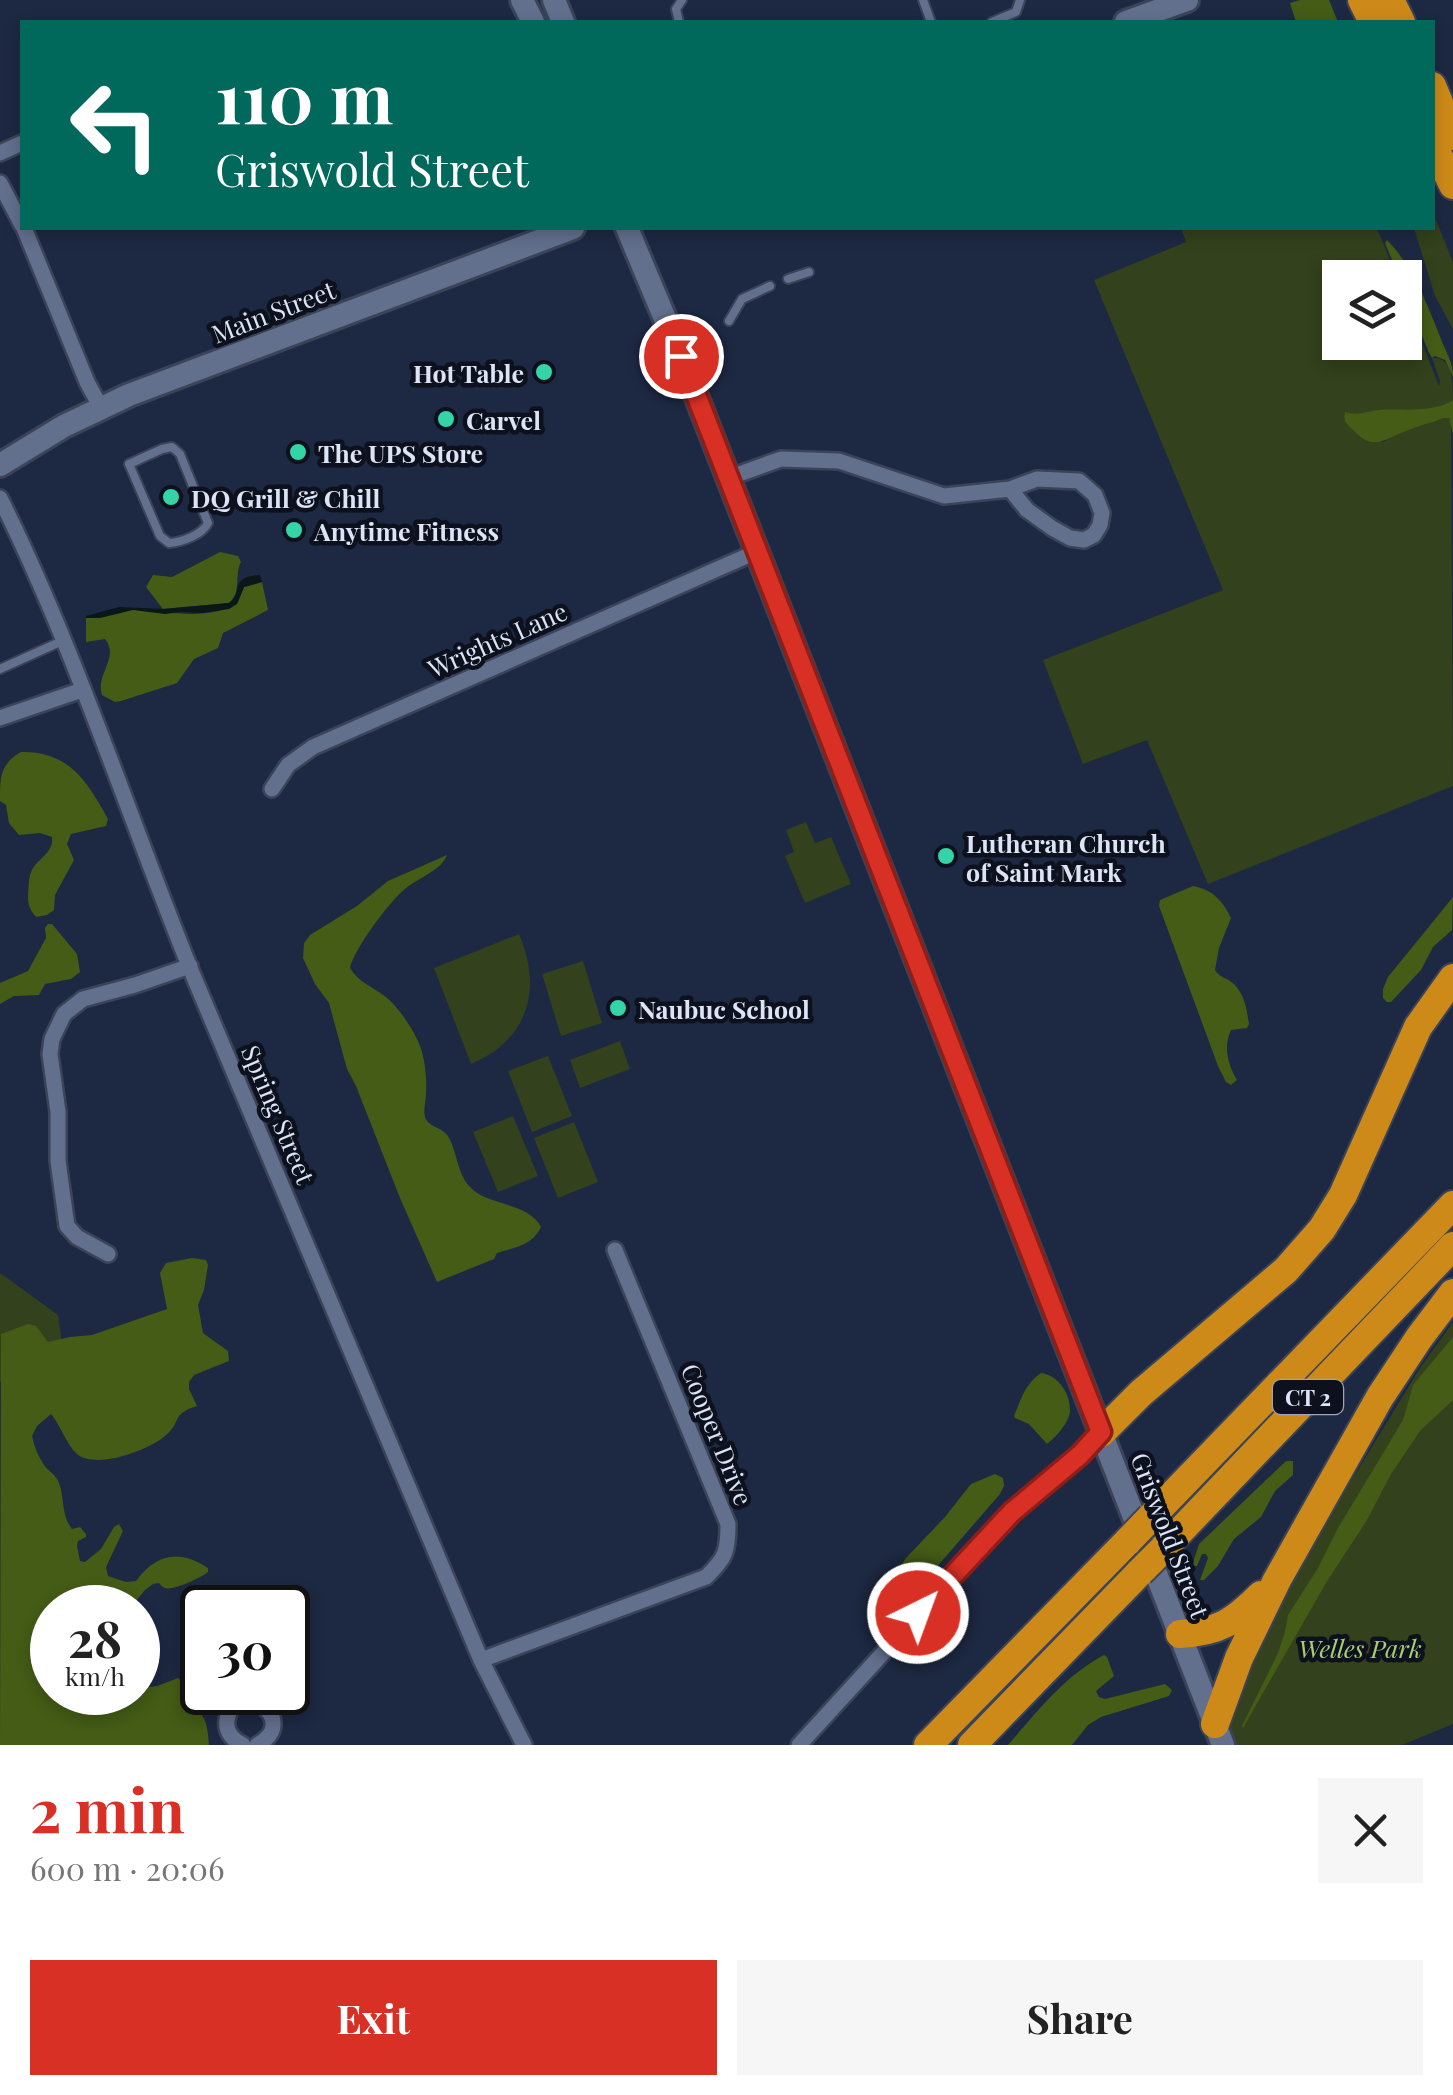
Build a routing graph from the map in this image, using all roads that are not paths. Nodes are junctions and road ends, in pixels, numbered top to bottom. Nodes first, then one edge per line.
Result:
1 (1020, 0) edge
2 (1187, 0) edge
3 (997, 20) edge
4 (1132, 20) edge
5 (1441, 98) edge
6 (1453, 136) edge
7 (1435, 149) edge
8 (0, 184) edge
9 (1453, 185) edge
10 (20, 221) edge
11 (25, 230) edge
12 (568, 230) edge
13 (628, 230) edge
14 (810, 272) dead end
15 (788, 279) dead end
16 (770, 286) dead end
17 (730, 321) dead end
18 (101, 408) junction
19 (128, 464) joint
20 (0, 465) edge
21 (728, 478) junction
22 (1010, 489) junction
23 (0, 498) edge
24 (756, 552) junction
25 (62, 641) junction
26 (0, 669) edge
27 (82, 690) junction
28 (0, 718) edge
29 (272, 789) dead end
30 (190, 966) junction
31 (1453, 978) edge
32 (1453, 1182) edge
33 (1453, 1205) edge
34 (1453, 1246) edge
35 (615, 1250) dead end
36 (108, 1254) dead end
37 (1384, 1276) junction
38 (1453, 1293) edge
39 (1101, 1432) junction
40 (1276, 1580) junction
41 (1180, 1634) junction
42 (480, 1660) junction
43 (227, 1715) edge
44 (270, 1715) edge
45 (1219, 1735) edge
46 (522, 1741) edge
47 (264, 1743) edge
48 (243, 1745) edge
49 (504, 1745) edge
50 (799, 1745) edge
51 (928, 1745) edge
52 (972, 1745) edge

1 - 3 lane
2 - 4 main road
5 - 6 highway
7 - 9 highway
8 - 10 street
11 - 18 street
12 - 18 main road, Main Street
13 - 21 main road, Griswold Street
14 - 15 lane
16 - 17 lane
18 - 20 main road, Main Street
19 - 19 lane
21 - 22 street
21 - 24 main road, Griswold Street
22 - 22 street
23 - 25 street, Spring Street
24 - 29 street, Wrights Lane
24 - 39 main road, Griswold Street
25 - 26 lane
25 - 27 street, Spring Street
27 - 28 street
27 - 30 street, Spring Street
30 - 36 street
30 - 42 street, Spring Street
31 - 39 highway
32 - 37 highway
33 - 37 highway, CT 2
34 - 52 highway, CT 2, bridge
35 - 42 street, Cooper Drive
37 - 51 highway, CT 2, bridge
38 - 40 highway
39 - 41 main road, Griswold Street
39 - 50 street
40 - 41 highway
40 - 45 highway
41 - 45 main road, Griswold Street
42 - 46 street, Spring Street
43 - 48 street
44 - 47 street
46 - 49 street

